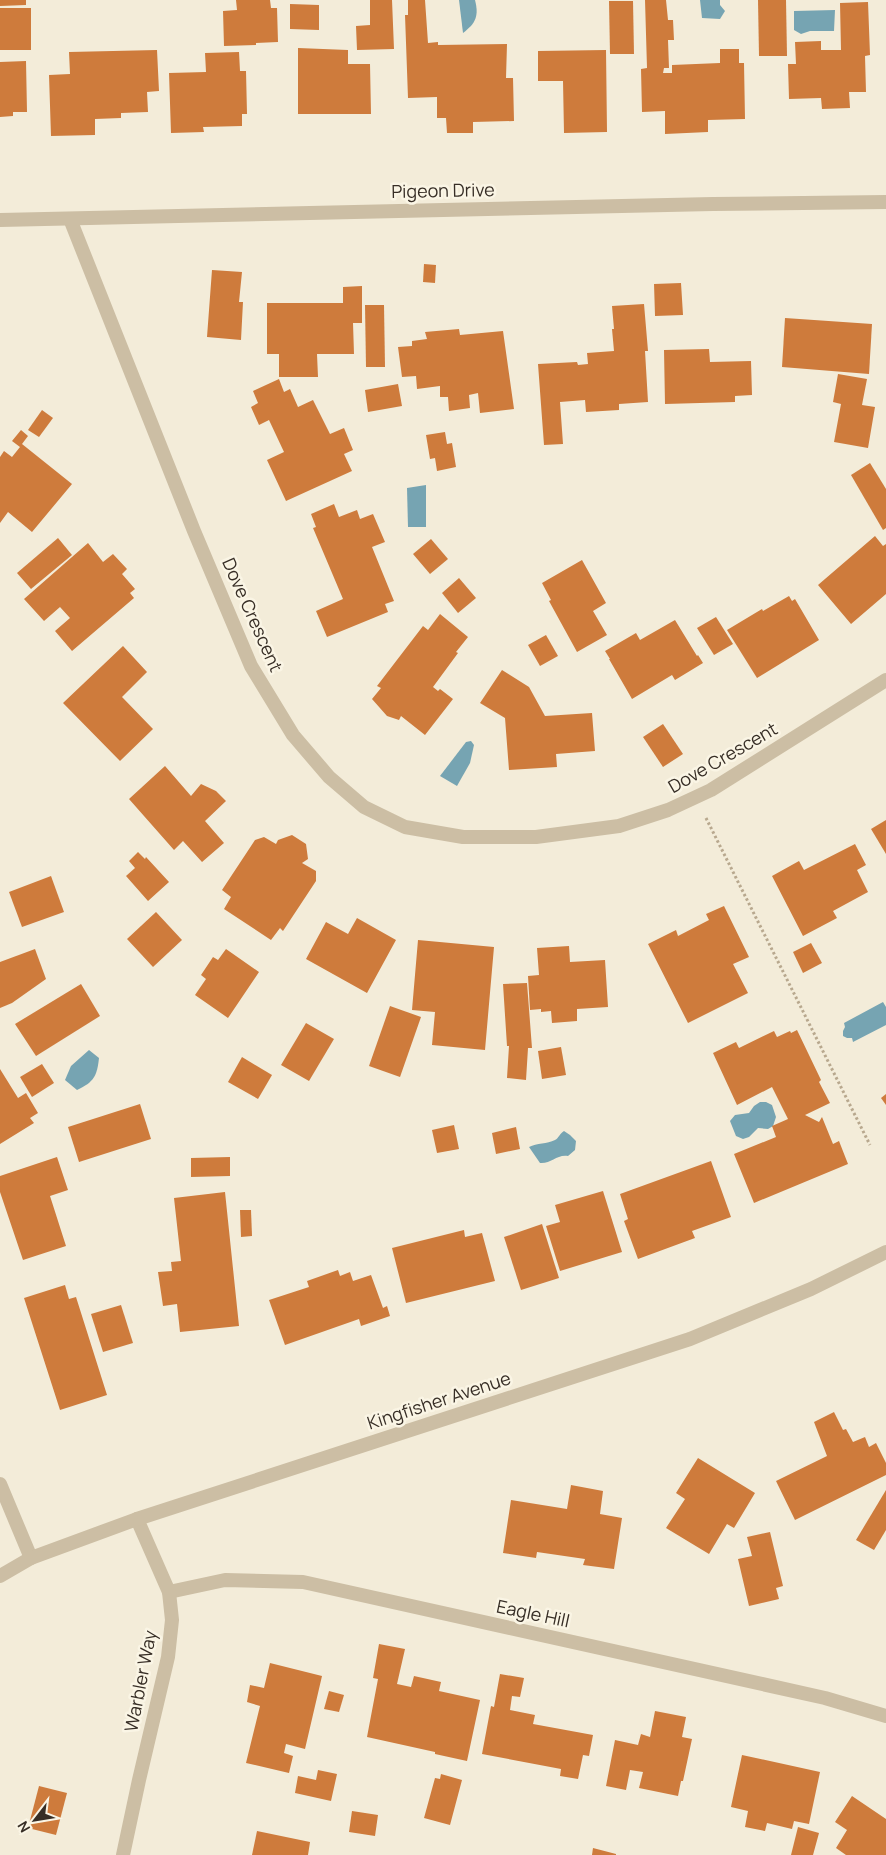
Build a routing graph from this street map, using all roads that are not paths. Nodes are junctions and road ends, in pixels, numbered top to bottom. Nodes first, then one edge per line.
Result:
1 (886, 202) edge
2 (70, 219) junction
3 (0, 220) edge
4 (886, 680) edge
5 (886, 1252) edge
6 (0, 1484) edge
7 (136, 1519) junction
8 (31, 1558) junction
9 (0, 1576) edge
10 (170, 1592) junction
11 (886, 1716) edge
12 (123, 1855) edge

1 - 2 street, Pigeon Drive
2 - 3 street, Pigeon Drive
2 - 4 street, Dove Crescent
5 - 7 street, Kingfisher Avenue
6 - 8 street
7 - 8 street, Kingfisher Avenue
7 - 10 street, Warbler Way
8 - 9 street, Kingfisher Avenue
10 - 11 street, Eagle Hill
10 - 12 street, Warbler Way

